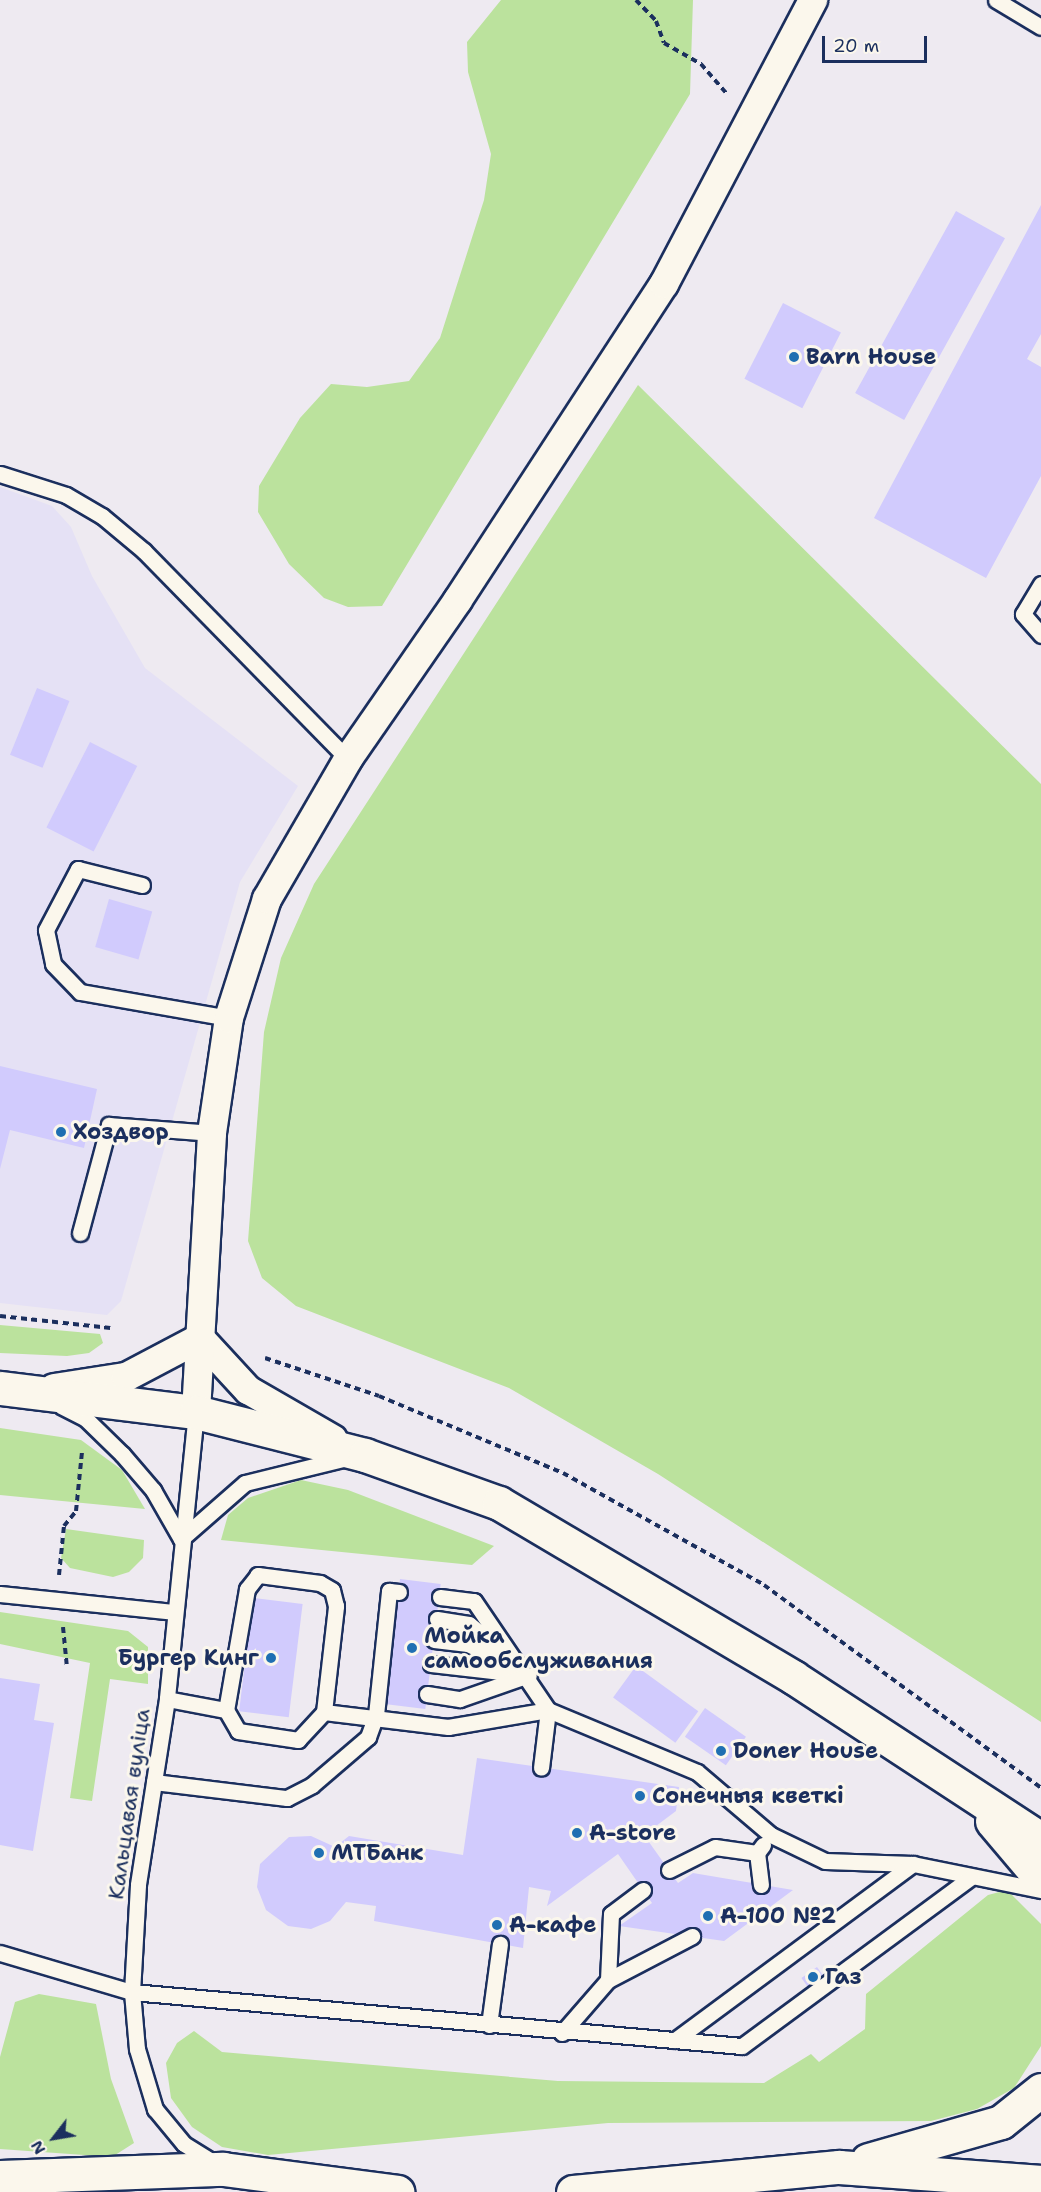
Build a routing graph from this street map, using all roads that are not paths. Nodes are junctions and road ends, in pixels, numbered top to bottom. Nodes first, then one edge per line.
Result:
1 (996, 0) edge
2 (804, 6) edge
3 (1041, 27) edge
4 (0, 474) edge
5 (1041, 584) edge
6 (1041, 635) edge
7 (348, 759) junction
8 (142, 885) dead end
9 (229, 1018) junction
10 (212, 1133) junction
11 (80, 1233) dead end
12 (200, 1338) junction
13 (15, 1389) edge
14 (196, 1412) junction
15 (365, 1455) junction
16 (182, 1539) junction
17 (399, 1592) dead end
18 (0, 1594) edge
19 (440, 1597) dead end
20 (173, 1612) junction
21 (437, 1619) dead end
22 (434, 1640) dead end
23 (431, 1664) dead end
24 (530, 1675) junction
25 (427, 1694) dead end
26 (167, 1699) junction
27 (226, 1710) junction
28 (548, 1710) junction
29 (324, 1712) junction
30 (376, 1715) junction
31 (541, 1768) dead end
32 (154, 1782) junction
33 (964, 1790) junction
34 (771, 1835) junction
35 (1041, 1839) edge
36 (757, 1853) junction
37 (913, 1864) junction
38 (669, 1869) dead end
39 (971, 1877) junction
40 (1041, 1879) edge
41 (761, 1885) dead end
42 (643, 1890) dead end
43 (1041, 1890) edge
44 (692, 1936) dead end
45 (500, 1944) dead end
46 (0, 1953) edge
47 (608, 1980) junction
48 (132, 1992) junction
49 (489, 2025) junction
50 (562, 2033) junction
51 (675, 2040) junction
52 (1041, 2090) edge
53 (839, 2167) junction
54 (223, 2169) junction
55 (0, 2177) edge
56 (1041, 2182) edge
57 (397, 2192) edge
58 (573, 2192) edge

1 - 3 lane
2 - 7 street
4 - 7 lane
5 - 6 lane
7 - 9 street
8 - 9 lane
9 - 10 street
10 - 11 lane
10 - 12 street
12 - 13 street
12 - 14 street
12 - 15 street
13 - 14 highway
13 - 16 lane
14 - 15 highway
14 - 16 lane, Кальцавая вуліца
15 - 16 lane
15 - 33 highway
16 - 20 lane, Кальцавая вуліца
17 - 30 lane
18 - 20 lane
19 - 24 lane
20 - 26 lane, Кальцавая вуліца
21 - 24 lane
22 - 24 lane
23 - 24 lane
24 - 25 lane
24 - 28 lane
26 - 27 lane
26 - 32 lane, Кальцавая вуліца
27 - 29 lane
27 - 29 lane
28 - 30 lane
28 - 31 lane
28 - 34 lane
29 - 30 lane
30 - 32 lane
32 - 48 lane, Кальцавая вуліца
33 - 35 highway
33 - 40 highway
34 - 36 lane
34 - 37 lane
36 - 38 lane
36 - 41 lane
37 - 39 lane
37 - 51 lane
39 - 43 lane
39 - 51 lane
42 - 47 lane
44 - 47 lane
45 - 49 lane
46 - 48 lane
47 - 50 lane
48 - 49 lane
48 - 54 lane, Кальцавая вуліца
49 - 50 lane
50 - 51 lane
52 - 53 highway
53 - 56 highway
53 - 58 highway
54 - 55 highway
54 - 57 highway

